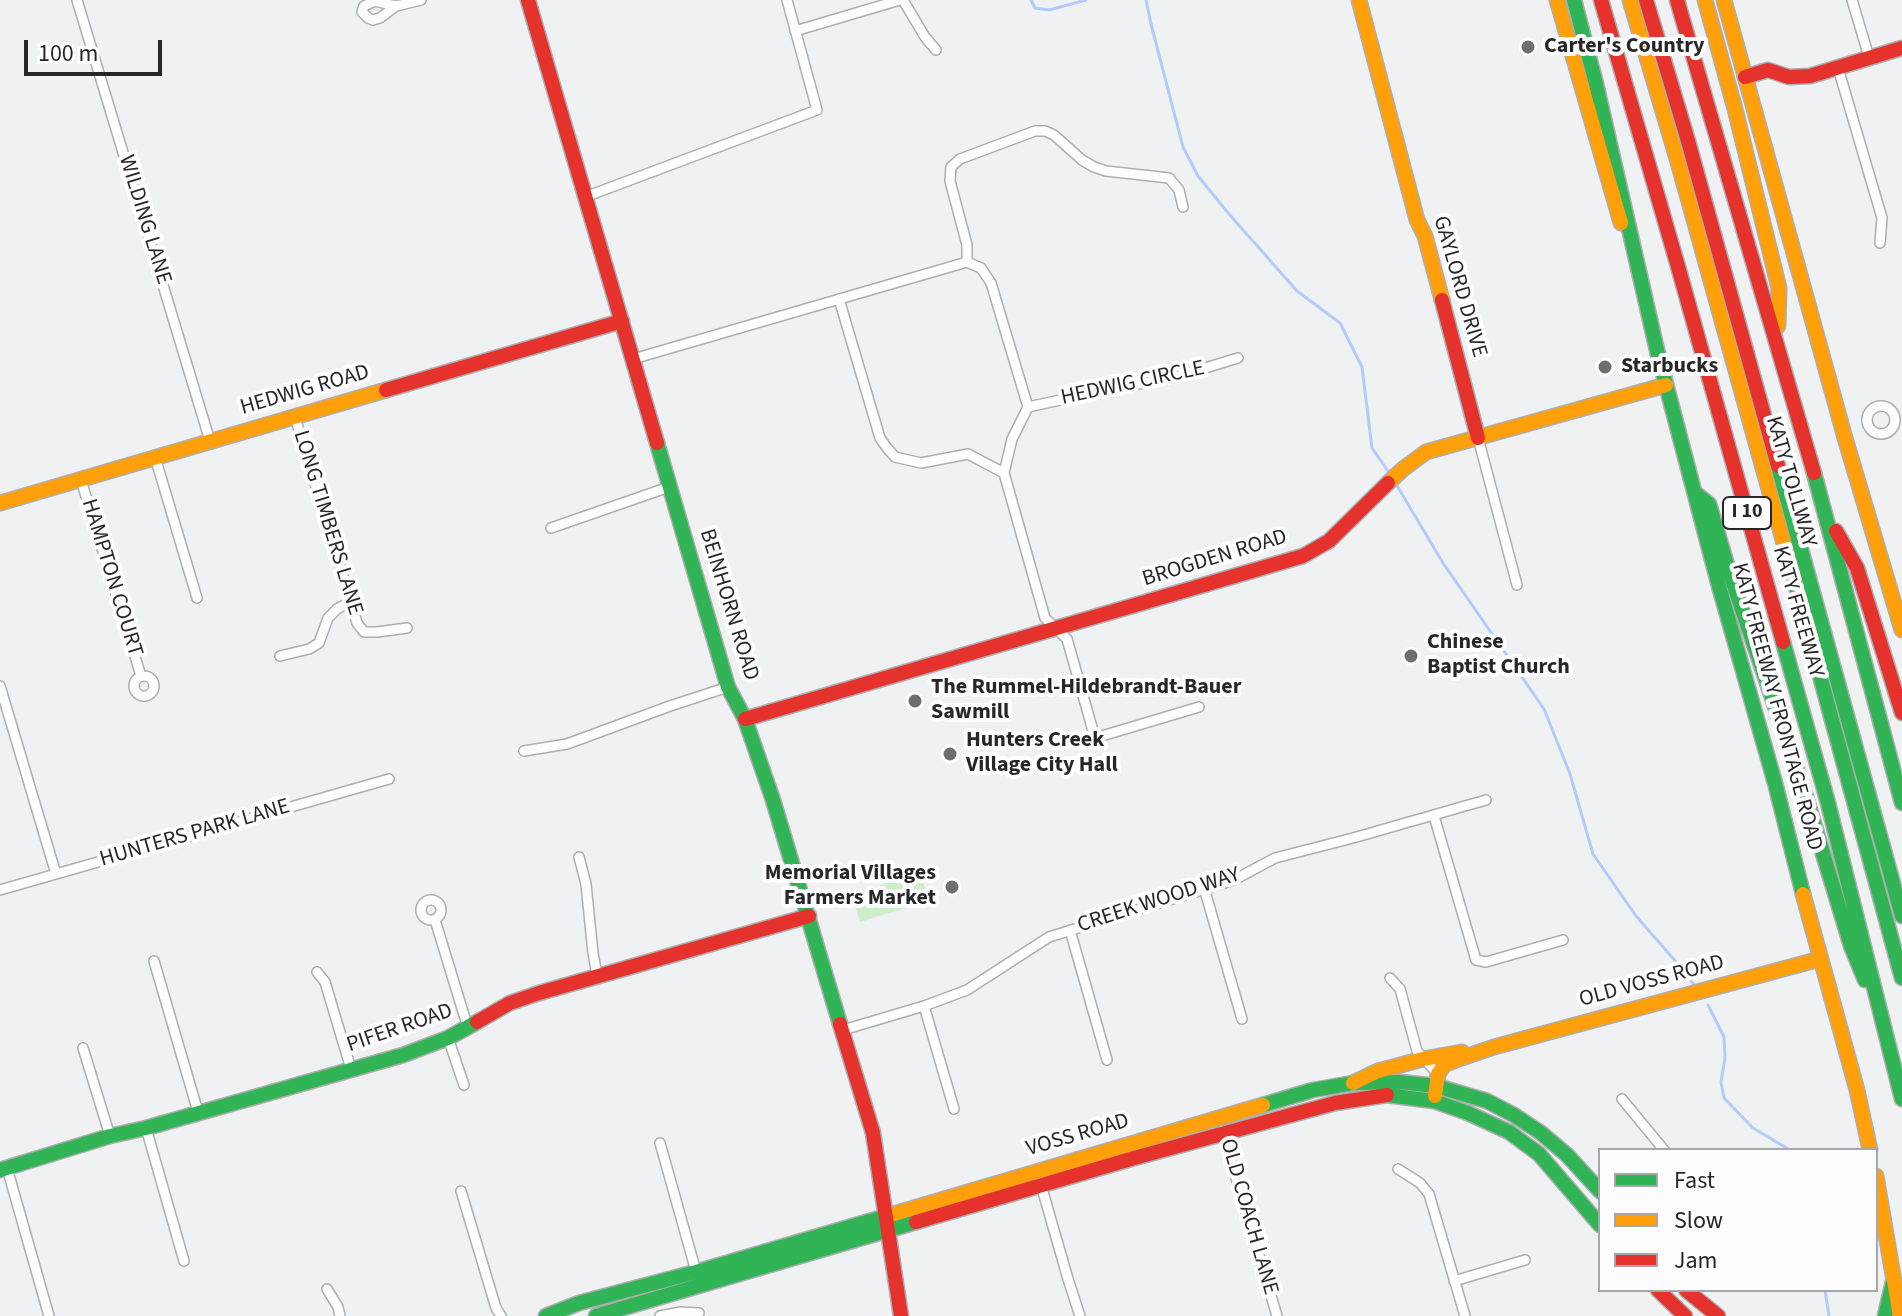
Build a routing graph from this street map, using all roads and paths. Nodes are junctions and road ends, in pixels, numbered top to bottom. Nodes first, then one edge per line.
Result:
1 (77, 0) edge
2 (421, 0) edge
3 (528, 0) edge
4 (787, 0) edge
5 (902, 0) edge
6 (1359, 0) edge
7 (1557, 0) edge
8 (1574, 0) edge
9 (1601, 0) edge
10 (1630, 0) edge
11 (1646, 0) edge
12 (1677, 0) edge
13 (1705, 0) edge
14 (1724, 0) edge
15 (1852, 0) edge
16 (396, 6) dead end
17 (795, 31) junction
18 (1902, 48) edge
19 (936, 50) dead end
20 (1869, 57) junction
21 (1838, 68) junction
22 (1745, 77) junction
23 (585, 197) junction
24 (1183, 207) dead end
25 (1880, 243) dead end
26 (967, 262) junction
27 (839, 299) junction
28 (622, 321) junction
29 (1777, 344) junction
30 (1238, 358) dead end
31 (633, 359) junction
32 (1659, 359) junction
33 (1666, 385) junction
34 (1028, 407) junction
35 (295, 417) junction
36 (1478, 438) junction
37 (210, 441) junction
38 (155, 457) junction
39 (1004, 473) junction
40 (81, 480) junction
41 (669, 487) junction
42 (1695, 493) junction
43 (0, 503) edge
44 (1825, 512) junction
45 (551, 528) dead end
46 (1517, 585) dead end
47 (197, 598) dead end
48 (350, 602) junction
49 (407, 628) dead end
50 (1055, 628) junction
51 (1902, 630) edge
52 (280, 656) dead end
53 (141, 676) dead end
54 (0, 686) edge
55 (728, 687) junction
56 (1199, 707) dead end
57 (1902, 713) edge
58 (745, 719) junction
59 (524, 751) dead end
60 (389, 779) dead end
61 (1486, 800) dead end
62 (1902, 803) edge
63 (1434, 816) junction
64 (579, 857) dead end
65 (56, 874) junction
66 (1204, 888) junction
67 (0, 890) edge
68 (809, 916) junction
69 (1902, 916) edge
70 (435, 920) dead end
71 (1070, 930) junction
72 (1563, 940) dead end
73 (1820, 959) junction
74 (154, 961) dead end
75 (317, 972) dead end
76 (597, 975) junction
77 (1390, 978) dead end
78 (1902, 978) edge
79 (924, 1006) junction
80 (1242, 1019) dead end
81 (468, 1028) junction
82 (1885, 1029) junction
83 (843, 1030) junction
84 (448, 1038) junction
85 (1494, 1047) junction
86 (83, 1048) dead end
87 (1423, 1059) junction
88 (1107, 1060) dead end
89 (351, 1069) junction
90 (1353, 1083) junction
91 (464, 1085) dead end
92 (1436, 1087) junction
93 (1622, 1099) dead end
94 (1902, 1099) edge
95 (954, 1109) dead end
96 (198, 1112) junction
97 (1218, 1118) junction
98 (146, 1128) junction
99 (1223, 1134) junction
100 (110, 1136) junction
101 (660, 1143) dead end
102 (1662, 1148) edge
103 (1870, 1148) edge
104 (4, 1169) edge
105 (1398, 1169) dead end
106 (1039, 1178) junction
107 (1878, 1186) edge
108 (1598, 1189) edge
109 (461, 1191) dead end
110 (1597, 1215) edge
111 (888, 1222) junction
112 (1525, 1260) dead end
113 (184, 1261) dead end
114 (698, 1279) junction
115 (1454, 1281) junction
116 (1898, 1287) edge
117 (327, 1289) dead end
118 (1660, 1292) edge
119 (1688, 1292) edge
120 (699, 1313) dead end
121 (1710, 1314) edge
122 (49, 1316) edge
123 (340, 1316) edge
124 (501, 1316) edge
125 (546, 1316) edge
126 (596, 1316) edge
127 (660, 1316) edge
128 (901, 1316) edge
129 (1080, 1316) edge
130 (1277, 1316) edge
131 (1465, 1316) edge
132 (1685, 1316) edge
133 (1885, 1316) edge
134 (1900, 1316) edge

1 - 37 street, WILDING LANE
2 - 16 street
3 - 23 main road, BEINHORN ROAD
4 - 17 street
5 - 17 street
5 - 19 street
6 - 36 main road, GAYLORD DRIVE
7 - 32 main road, KATY FREEWAY FRONTAGE ROAD
8 - 32 main road
9 - 82 main road, KATY FREEWAY / I 10
10 - 78 main road, KATY TOLLWAY
11 - 69 main road, KATY TOLLWAY
12 - 29 main road
13 - 29 main road
14 - 22 main road
15 - 20 street
17 - 23 street
18 - 20 main road
20 - 21 main road
21 - 22 main road
21 - 25 street
22 - 51 main road
23 - 28 main road, BEINHORN ROAD
24 - 26 street
26 - 27 street
26 - 34 street
27 - 31 street
27 - 39 street
28 - 31 main road, BEINHORN ROAD
28 - 35 main road, HEDWIG ROAD
29 - 44 main road
30 - 34 street, HEDWIG CIRCLE
31 - 41 main road, BEINHORN ROAD
32 - 33 main road, KATY FREEWAY FRONTAGE ROAD
33 - 36 main road, BROGDEN ROAD
33 - 42 main road, KATY FREEWAY FRONTAGE ROAD
34 - 39 street
35 - 37 main road, HEDWIG ROAD
35 - 48 street, LONG TIMBERS LANE
36 - 46 street, GAYLORD DRIVE
36 - 50 main road, BROGDEN ROAD
37 - 38 main road, HEDWIG ROAD
38 - 40 main road, HEDWIG ROAD
38 - 47 street
39 - 50 street
40 - 43 main road, HEDWIG ROAD
40 - 53 street, HAMPTON COURT
41 - 45 street
41 - 55 main road, BEINHORN ROAD
42 - 73 main road, KATY FREEWAY FRONTAGE ROAD
42 - 82 main road
44 - 57 main road
44 - 62 main road
48 - 49 street, LONG TIMBERS LANE
48 - 52 street
50 - 56 street
50 - 58 main road, BROGDEN ROAD
54 - 65 street
55 - 58 main road, BEINHORN ROAD
55 - 59 street
58 - 68 main road, BEINHORN ROAD
60 - 65 street, HUNTERS PARK LANE
61 - 63 street, CREEK WOOD WAY
63 - 66 street, CREEK WOOD WAY
63 - 72 street
64 - 76 street
65 - 67 street, HUNTERS PARK LANE
66 - 71 street, CREEK WOOD WAY
66 - 80 street
68 - 76 main road, PIFER ROAD
68 - 83 main road, BEINHORN ROAD
70 - 81 street
71 - 79 street, CREEK WOOD WAY
71 - 88 street
73 - 85 main road, OLD VOSS ROAD
73 - 103 main road, KATY FREEWAY FRONTAGE ROAD
74 - 96 street
75 - 89 street
76 - 81 main road, PIFER ROAD
77 - 87 street
79 - 83 street, CREEK WOOD WAY
79 - 95 street
81 - 84 main road, PIFER ROAD
82 - 94 main road, KATY FREEWAY / I 10
83 - 111 main road, BEINHORN ROAD
84 - 89 main road, PIFER ROAD
84 - 91 street
85 - 87 main road, OLD VOSS ROAD
85 - 92 main road, OLD VOSS ROAD
86 - 100 street
87 - 90 main road, OLD VOSS ROAD
87 - 92 street
89 - 96 main road, PIFER ROAD
90 - 92 main road, VOSS ROAD
90 - 97 main road, VOSS ROAD
92 - 99 main road, VOSS ROAD
92 - 108 main road, VOSS ROAD
92 - 110 main road, VOSS ROAD
93 - 102 street
96 - 98 main road, PIFER ROAD
97 - 99 street, OLD COACH LANE
97 - 106 main road, VOSS ROAD
98 - 100 main road, PIFER ROAD
98 - 113 street
99 - 106 main road, VOSS ROAD
99 - 130 street, OLD COACH LANE
100 - 104 main road, PIFER ROAD
101 - 114 street
104 - 122 street
105 - 115 street
106 - 111 main road, VOSS ROAD
106 - 129 street
107 - 116 main road
109 - 124 street
111 - 114 main road, VOSS ROAD
111 - 128 main road, BEINHORN ROAD
112 - 115 street
114 - 125 main road, VOSS ROAD
114 - 126 main road, VOSS ROAD
115 - 131 street
116 - 133 main road
116 - 134 main road
117 - 123 street
118 - 132 main road
119 - 121 main road
120 - 127 street

